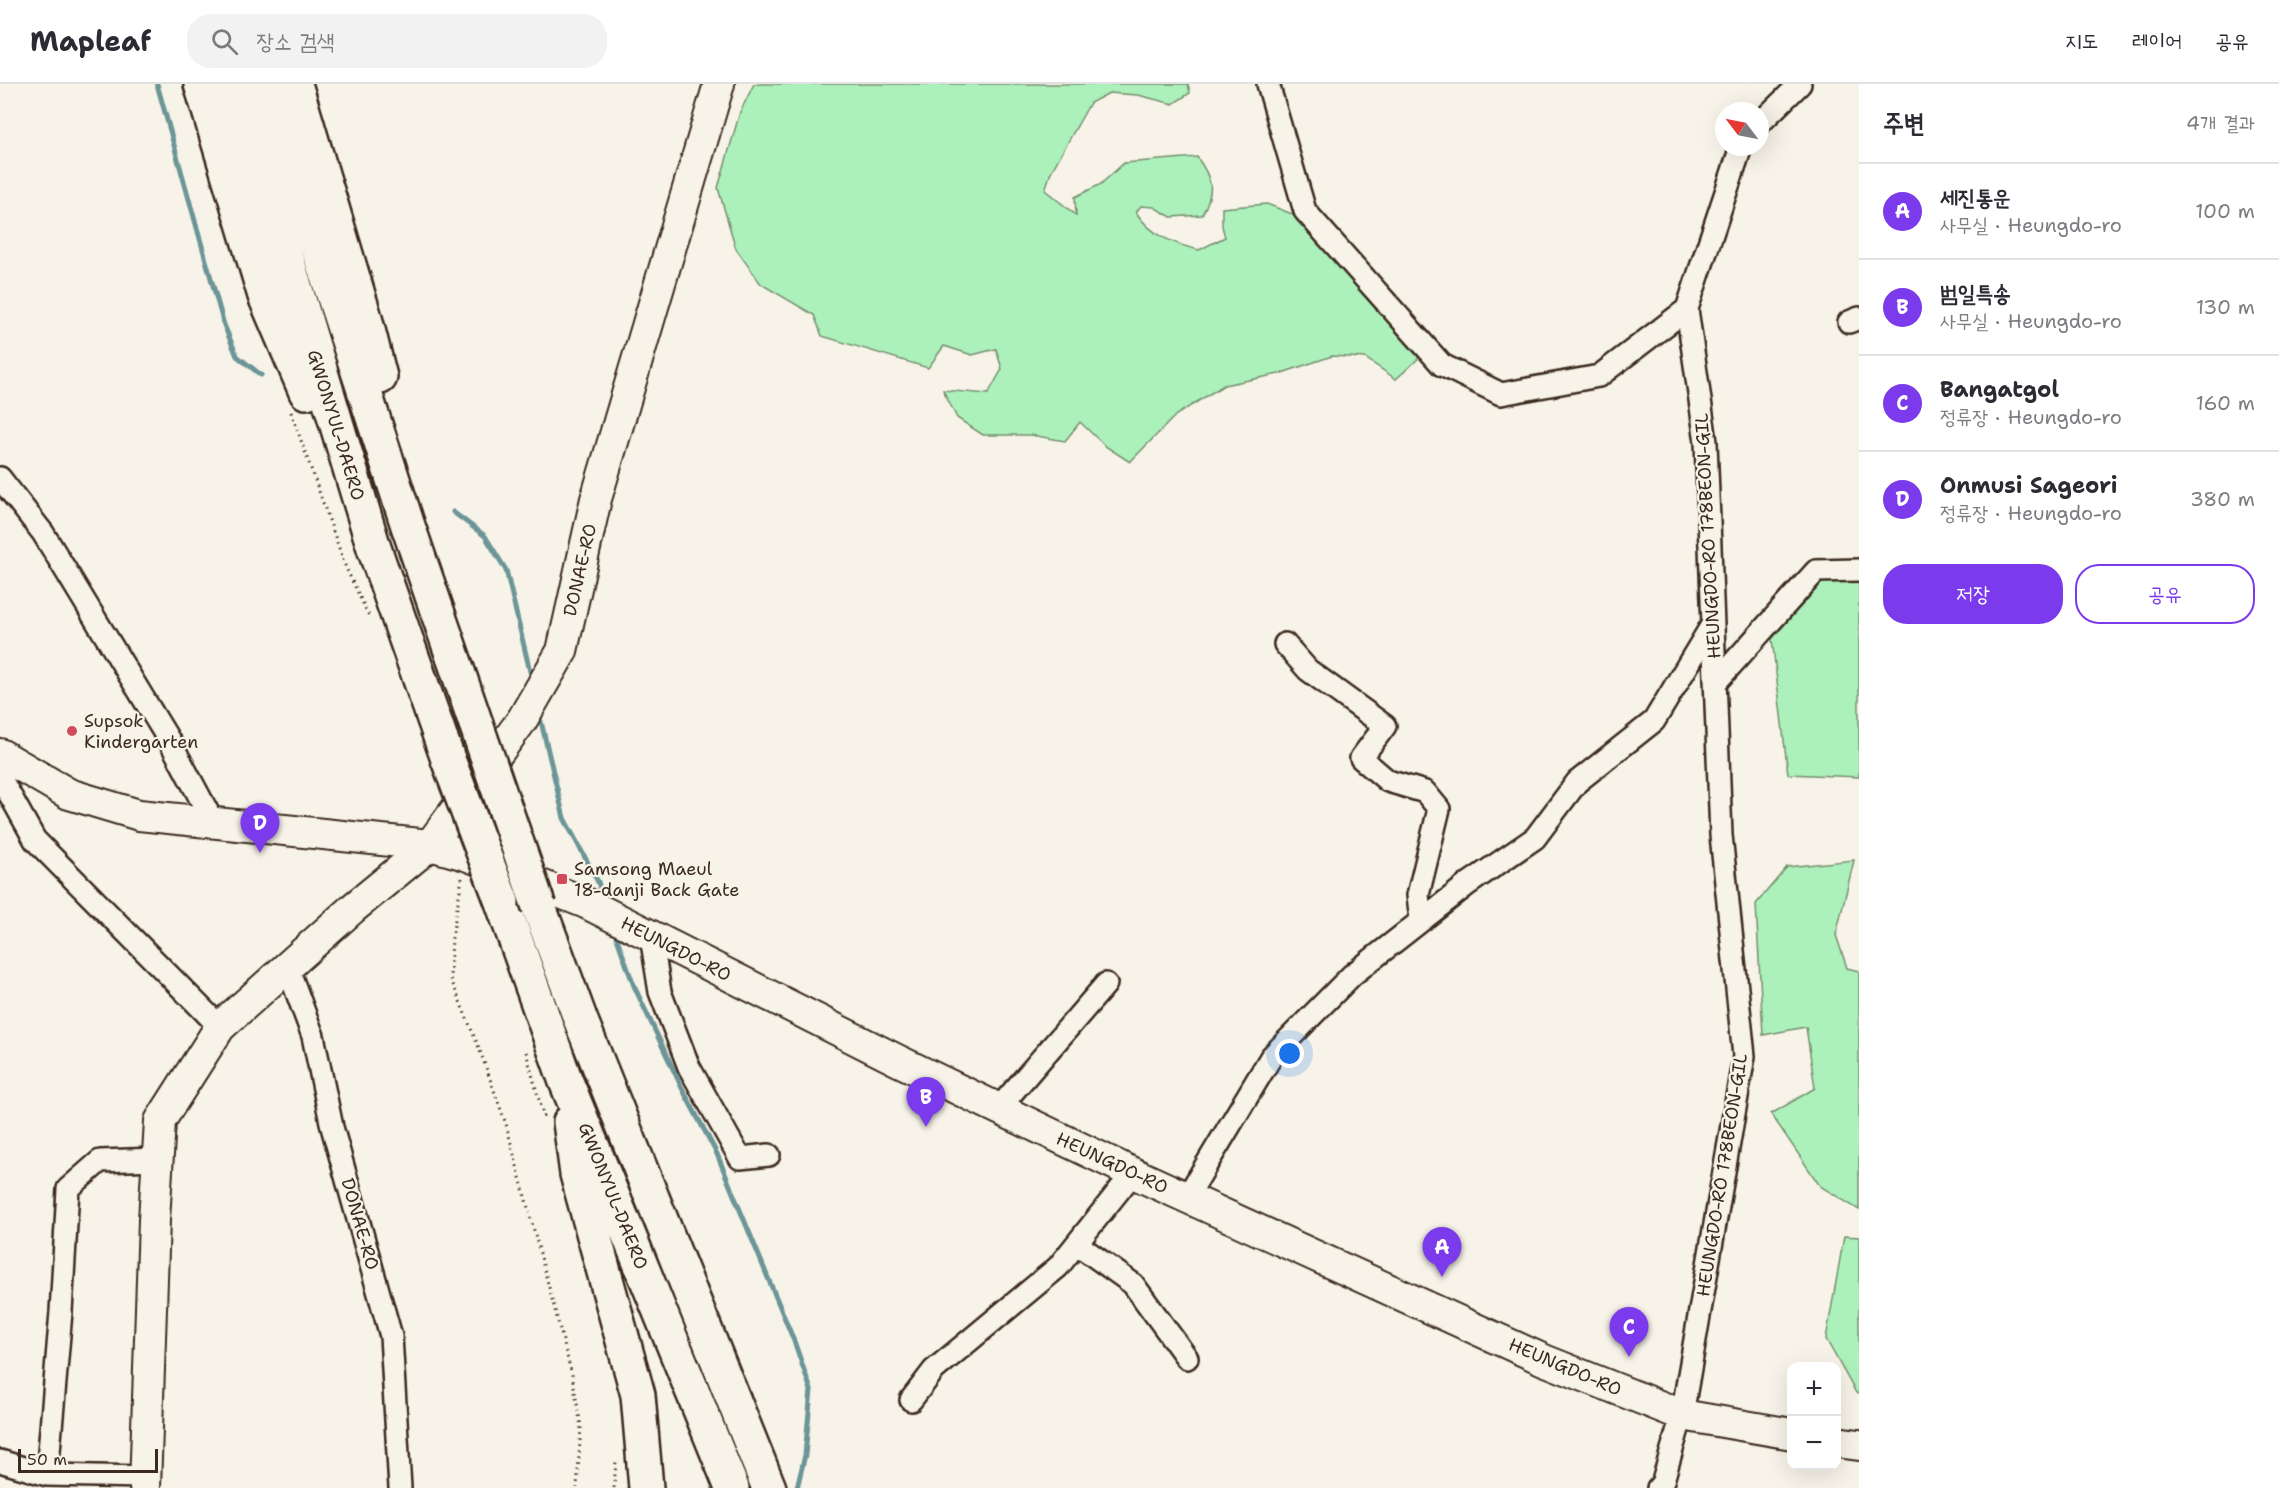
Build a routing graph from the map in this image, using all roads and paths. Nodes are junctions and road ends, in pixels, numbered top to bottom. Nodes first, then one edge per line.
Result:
1 (201, 84) edge
2 (234, 84) edge
3 (265, 84) edge
4 (296, 84) edge
5 (719, 84) edge
6 (1268, 84) edge
7 (1800, 84) edge
8 (1769, 114) edge
9 (1738, 156) edge
10 (1687, 309) junction
11 (288, 405) dead end
12 (0, 478) edge
13 (1859, 570) edge
14 (434, 601) junction
15 (382, 612) junction
16 (1712, 625) junction
17 (1285, 644) dead end
18 (1716, 682) junction
19 (0, 754) edge
20 (0, 777) edge
21 (213, 822) junction
22 (430, 845) junction
23 (466, 855) junction
24 (1421, 921) junction
25 (646, 934) junction
26 (287, 966) junction
27 (1106, 984) dead end
28 (220, 1027) junction
29 (565, 1079) junction
30 (998, 1109) junction
31 (769, 1155) dead end
32 (157, 1159) junction
33 (1133, 1173) junction
34 (1187, 1197) junction
35 (1077, 1244) junction
36 (1187, 1358) dead end
37 (911, 1400) dead end
38 (1682, 1415) junction
39 (1787, 1433) edge
40 (1841, 1443) edge
41 (1859, 1445) edge
42 (0, 1461) edge
43 (763, 1473) edge
44 (47, 1475) junction
45 (145, 1483) edge
46 (731, 1487) edge
47 (400, 1488) edge
48 (577, 1488) edge
49 (646, 1488) edge
50 (1658, 1488) edge

1 - 15 highway
2 - 15 highway, GWONYUL-DAERO
3 - 14 highway, GWONYUL-DAERO
4 - 14 highway
5 - 22 street, DONAE-RO
6 - 10 street
7 - 8 street
9 - 10 street, HEUNGDO-RO 178BEON-GIL
10 - 16 street, HEUNGDO-RO 178BEON-GIL
11 - 15 path
12 - 21 street
13 - 18 street, HEUNGDO-RO 178BEON-GIL
14 - 43 highway, GWONYUL-DAERO, bridge
15 - 29 highway, GWONYUL-DAERO, bridge
16 - 18 street, HEUNGDO-RO 178BEON-GIL
16 - 24 street, HEUNGDO-RO
17 - 24 street
18 - 38 street, HEUNGDO-RO 178BEON-GIL
19 - 21 street, HEUNGDO-RO
20 - 28 street
21 - 22 street, HEUNGDO-RO
22 - 23 street, HEUNGDO-RO
22 - 26 street, DONAE-RO
23 - 25 street, HEUNGDO-RO
23 - 48 path
24 - 34 street, HEUNGDO-RO
25 - 30 street, HEUNGDO-RO
25 - 31 street
26 - 28 street, DONAE-RO
26 - 47 street, DONAE-RO
27 - 30 street
28 - 32 street, DONAE-RO
29 - 46 highway, GWONYUL-DAERO
29 - 49 highway
30 - 33 street, HEUNGDO-RO
32 - 44 street
32 - 45 street, DONAE-RO
33 - 34 street, HEUNGDO-RO
33 - 35 street
34 - 38 street, HEUNGDO-RO
35 - 36 street
35 - 37 street
38 - 39 street, HEUNGDO-RO
38 - 50 street
40 - 41 street
42 - 44 street, DONAE-RO
44 - 45 street, DONAE-RO

